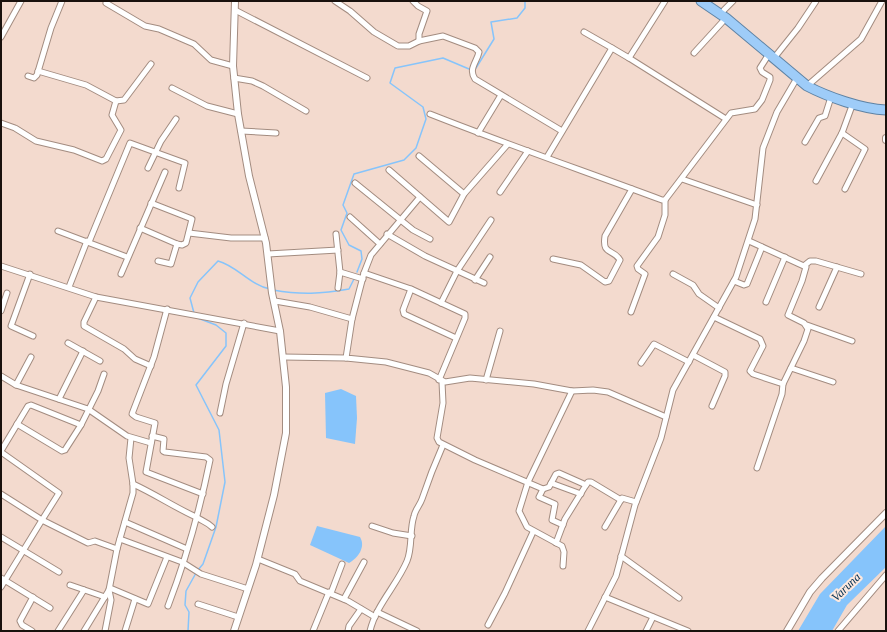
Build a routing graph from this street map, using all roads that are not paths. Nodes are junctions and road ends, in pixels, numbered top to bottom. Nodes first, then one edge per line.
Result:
1 (21, 1) edge
2 (62, 1) edge
3 (335, 1) edge
4 (413, 1) edge
5 (665, 1) edge
6 (701, 1) edge
7 (712, 1) edge
8 (733, 1) edge
9 (816, 1) edge
10 (882, 1) edge
11 (106, 2) dead end
12 (234, 4) edge
13 (725, 14) junction
14 (584, 32) dead end
15 (1, 37) edge
16 (419, 41) junction
17 (612, 48) junction
18 (694, 53) dead end
19 (773, 55) junction
20 (629, 58) junction
21 (150, 64) dead end
22 (233, 66) junction
23 (38, 71) junction
24 (28, 76) dead end
25 (234, 78) junction
26 (368, 78) dead end
27 (797, 78) junction
28 (809, 85) junction
29 (172, 88) dead end
30 (501, 95) junction
31 (831, 96) junction
32 (116, 101) junction
33 (853, 103) junction
34 (886, 109) edge
35 (306, 111) dead end
36 (238, 114) junction
37 (430, 114) dead end
38 (726, 119) junction
39 (176, 120) dead end
40 (1, 123) edge
41 (241, 131) junction
42 (562, 131) junction
43 (276, 133) dead end
44 (478, 133) junction
45 (842, 133) junction
46 (805, 142) dead end
47 (507, 145) junction
48 (528, 151) junction
49 (155, 152) junction
50 (419, 156) dead end
51 (547, 157) junction
52 (148, 168) dead end
53 (389, 170) dead end
54 (165, 172) dead end
55 (682, 179) junction
56 (816, 181) dead end
57 (355, 183) dead end
58 (179, 188) dead end
59 (632, 189) junction
60 (845, 189) dead end
61 (500, 192) dead end
62 (464, 194) junction
63 (420, 197) junction
64 (665, 200) junction
65 (151, 203) junction
66 (757, 204) junction
67 (350, 217) dead end
68 (400, 220) junction
69 (491, 220) dead end
70 (140, 228) junction
71 (58, 231) dead end
72 (189, 233) junction
73 (336, 234) dead end
74 (387, 234) junction
75 (265, 238) junction
76 (430, 239) dead end
77 (749, 241) junction
78 (88, 242) junction
79 (177, 244) junction
80 (380, 244) junction
81 (762, 247) junction
82 (338, 250) junction
83 (268, 254) junction
84 (127, 256) junction
85 (490, 257) dead end
86 (785, 257) junction
87 (553, 259) dead end
88 (158, 261) dead end
89 (805, 265) junction
90 (1, 266) edge
91 (837, 267) junction
92 (340, 272) junction
93 (457, 272) junction
94 (364, 273) junction
95 (30, 274) junction
96 (121, 274) dead end
97 (673, 274) dead end
98 (861, 274) dead end
99 (362, 279) junction
100 (475, 280) junction
101 (734, 281) junction
102 (484, 283) dead end
103 (68, 287) junction
104 (338, 288) dead end
105 (411, 289) junction
106 (7, 293) dead end
107 (96, 297) junction
108 (275, 301) junction
109 (766, 302) dead end
110 (441, 303) junction
111 (819, 307) dead end
112 (719, 308) junction
113 (167, 309) junction
114 (1, 311) edge
115 (631, 312) dead end
116 (714, 317) junction
117 (352, 319) junction
118 (244, 323) junction
119 (807, 325) junction
120 (280, 330) junction
121 (500, 331) dead end
122 (33, 336) dead end
123 (456, 338) junction
124 (852, 341) dead end
125 (68, 343) dead end
126 (83, 351) junction
127 (693, 355) junction
128 (31, 357) dead end
129 (283, 358) junction
130 (346, 358) junction
131 (100, 361) dead end
132 (689, 362) junction
133 (640, 363) dead end
134 (151, 366) junction
135 (791, 368) junction
136 (104, 374) dead end
137 (1, 376) edge
138 (486, 380) junction
139 (441, 381) junction
140 (833, 382) dead end
141 (783, 384) junction
142 (16, 385) junction
143 (572, 392) junction
144 (59, 399) junction
145 (712, 406) dead end
146 (88, 409) junction
147 (220, 413) dead end
148 (666, 418) junction
149 (17, 424) junction
150 (81, 425) junction
151 (152, 436) junction
152 (131, 438) junction
153 (151, 443) junction
154 (443, 445) junction
155 (1, 452) edge
156 (757, 468) dead end
157 (528, 482) junction
158 (551, 483) junction
159 (133, 484) junction
160 (586, 484) junction
161 (542, 488) junction
162 (1, 494) edge
163 (203, 494) junction
164 (581, 494) junction
165 (620, 500) junction
166 (636, 502) junction
167 (886, 513) edge
168 (196, 518) junction
169 (42, 520) junction
170 (125, 522) junction
171 (563, 525) junction
172 (372, 526) dead end
173 (212, 527) dead end
174 (605, 528) dead end
175 (533, 532) junction
176 (1, 536) edge
177 (412, 536) junction
178 (120, 539) junction
179 (556, 543) junction
180 (117, 549) junction
181 (187, 549) junction
182 (24, 550) junction
183 (621, 556) junction
184 (167, 557) junction
185 (258, 559) junction
186 (182, 562) junction
187 (364, 562) dead end
188 (342, 564) dead end
189 (562, 566) dead end
190 (59, 572) dead end
191 (886, 575) edge
192 (3, 580) edge
193 (70, 585) dead end
194 (1, 587) edge
195 (110, 589) junction
196 (248, 589) junction
197 (84, 590) junction
198 (330, 593) junction
199 (33, 597) junction
200 (105, 597) junction
201 (605, 597) junction
202 (679, 598) dead end
203 (135, 599) junction
204 (344, 599) junction
205 (198, 604) dead end
206 (168, 606) dead end
207 (50, 608) dead end
208 (361, 609) junction
209 (376, 615) junction
210 (238, 617) junction
211 (653, 617) junction
212 (488, 625) dead end
213 (417, 630) edge
214 (590, 630) edge
215 (32, 631) edge
216 (58, 631) edge
217 (84, 631) edge
218 (105, 631) edge
219 (125, 631) edge
220 (234, 631) edge
221 (313, 631) edge
222 (348, 631) edge
223 (370, 631) edge
224 (646, 631) edge
225 (688, 631) edge
226 (787, 631) edge
227 (838, 631) edge

1 - 15 street
2 - 23 street
3 - 16 street
4 - 16 street
5 - 20 street
6 - 13 highway
7 - 13 highway
8 - 13 street
9 - 19 street
10 - 28 street
11 - 22 street
12 - 22 street
12 - 26 street
13 - 18 street
13 - 19 highway
14 - 17 street
16 - 30 street
17 - 20 street
17 - 42 street
19 - 27 highway
19 - 28 highway
19 - 38 street
20 - 38 street
21 - 32 street
22 - 25 street
23 - 24 street
23 - 32 street
25 - 35 street
25 - 36 street
27 - 28 highway
27 - 66 street
28 - 31 highway
28 - 34 highway
29 - 36 street
30 - 42 street
30 - 44 street
31 - 33 highway
31 - 46 street
32 - 40 street
33 - 34 highway
33 - 45 street
36 - 41 street
37 - 44 street
38 - 55 street
39 - 49 street
41 - 43 street
41 - 75 street
42 - 51 street
44 - 47 street
45 - 56 street
45 - 60 street
47 - 48 street
47 - 62 street
48 - 51 street
48 - 61 street
49 - 52 street
49 - 58 street
49 - 78 street
50 - 62 street
51 - 59 street
53 - 63 street
54 - 65 street
55 - 64 street
55 - 66 street
57 - 68 street
59 - 64 street
59 - 87 street
62 - 63 street
63 - 68 street
64 - 115 street
65 - 70 street
65 - 72 street
66 - 77 street
67 - 80 street
68 - 74 street
68 - 76 street
69 - 93 street
70 - 79 street
70 - 84 street
71 - 78 street
72 - 75 street
72 - 79 street
73 - 82 street
74 - 80 street
74 - 93 street
75 - 83 street
77 - 81 street
77 - 101 street
78 - 84 street
78 - 103 street
79 - 88 street
80 - 94 street
81 - 86 street
81 - 101 street
82 - 83 street
82 - 92 street
83 - 108 street
84 - 96 street
85 - 100 street
86 - 89 street
86 - 109 street
89 - 91 street
89 - 119 street
90 - 95 street
91 - 98 street
91 - 111 street
92 - 99 street
92 - 104 street
93 - 100 street
93 - 110 street
94 - 99 street
94 - 105 street
95 - 103 street
95 - 122 street
97 - 112 street
99 - 117 street
100 - 102 street
101 - 112 street
103 - 107 street
105 - 110 street
105 - 123 street
106 - 114 street
107 - 113 street
107 - 134 street
108 - 117 street
108 - 120 street
110 - 123 street
112 - 116 street
113 - 118 street
113 - 134 street
116 - 127 street
116 - 141 street
117 - 130 street
118 - 120 street
118 - 147 street
119 - 124 street
119 - 135 street
120 - 129 street
121 - 138 street
123 - 139 street
125 - 126 street
126 - 131 street
126 - 144 street
127 - 132 street
127 - 145 street
128 - 142 street
129 - 130 street
129 - 185 street
130 - 139 street
132 - 133 street
132 - 148 street
134 - 151 street
135 - 140 street
135 - 141 street
136 - 146 street
137 - 142 street
138 - 139 street
138 - 143 street
139 - 154 street
141 - 156 street
142 - 144 street
143 - 148 street
143 - 157 street
144 - 146 street
146 - 150 street
146 - 152 street
148 - 166 street
149 - 150 street
149 - 150 street
149 - 155 street
151 - 153 street
151 - 163 street
152 - 153 street
152 - 159 street
153 - 163 street
154 - 157 street
154 - 177 street
155 - 169 street
157 - 161 street
157 - 175 street
158 - 160 street
158 - 161 street
158 - 164 street
159 - 168 street
159 - 170 street
160 - 164 street
160 - 165 street
161 - 171 street
162 - 169 street
163 - 168 street
164 - 171 street
165 - 166 street
165 - 174 street
166 - 183 street
167 - 226 street
168 - 173 street
168 - 181 street
169 - 180 street
169 - 182 street
170 - 178 street
170 - 181 street
171 - 179 street
172 - 177 street
175 - 179 street
175 - 212 street
176 - 182 street
177 - 209 street
178 - 180 street
178 - 184 street
179 - 189 street
180 - 195 street
181 - 186 street
182 - 190 street
182 - 192 street
183 - 201 street
183 - 202 street
184 - 186 street
184 - 203 street
185 - 196 street
185 - 198 street
186 - 196 street
186 - 206 street
187 - 204 street
188 - 198 street
191 - 227 street
192 - 194 street
192 - 199 street
193 - 197 street
195 - 200 street
195 - 203 street
195 - 218 street
196 - 210 street
197 - 200 street
197 - 216 street
198 - 204 street
198 - 221 street
199 - 207 street
199 - 215 street
200 - 217 street
201 - 211 street
201 - 214 street
203 - 219 street
204 - 208 street
205 - 210 street
208 - 209 street
208 - 222 street
209 - 213 street
209 - 223 street
210 - 220 street
211 - 224 street
211 - 225 street

